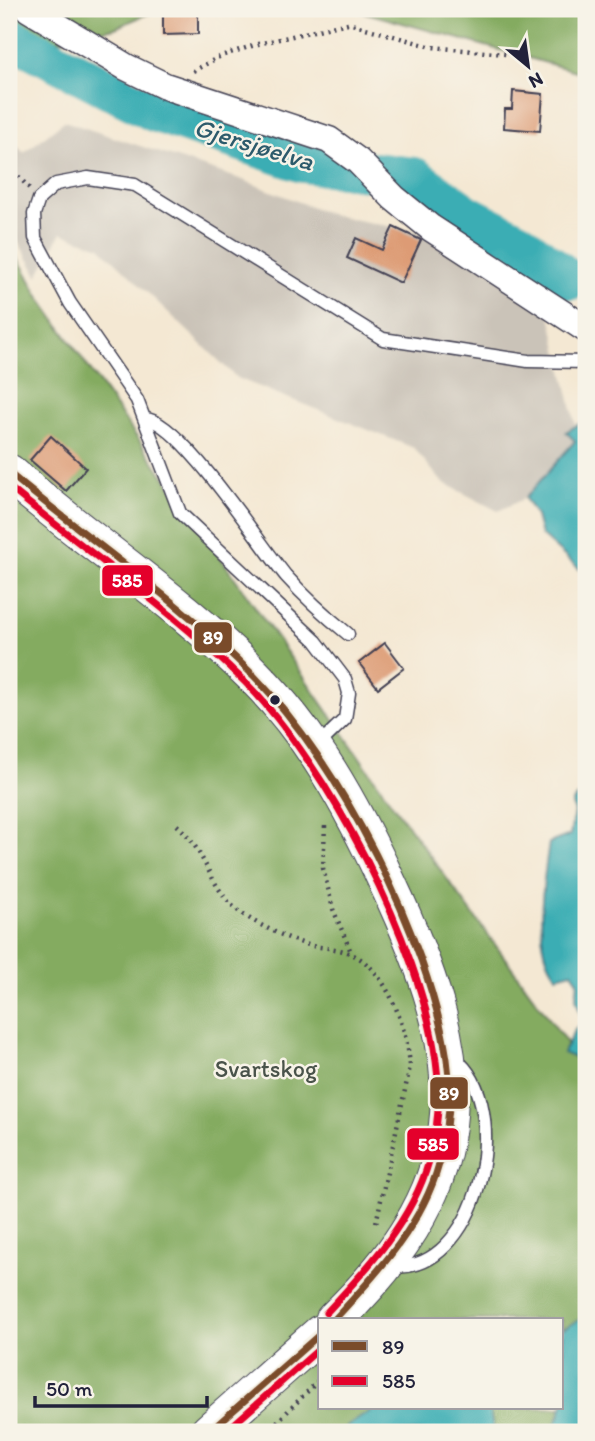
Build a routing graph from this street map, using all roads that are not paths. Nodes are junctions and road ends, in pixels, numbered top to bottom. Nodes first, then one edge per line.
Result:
1 (29, 9) edge
2 (586, 329) edge
3 (586, 362) edge
4 (145, 419) junction
5 (9, 473) edge
6 (348, 634) dead end
7 (314, 748) junction
8 (336, 1318) edge
9 (318, 1336) edge
10 (209, 1432) edge

1 - 2 street
3 - 4 lane
4 - 6 lane
4 - 7 lane
5 - 7 main road
7 - 8 main road
9 - 10 main road

